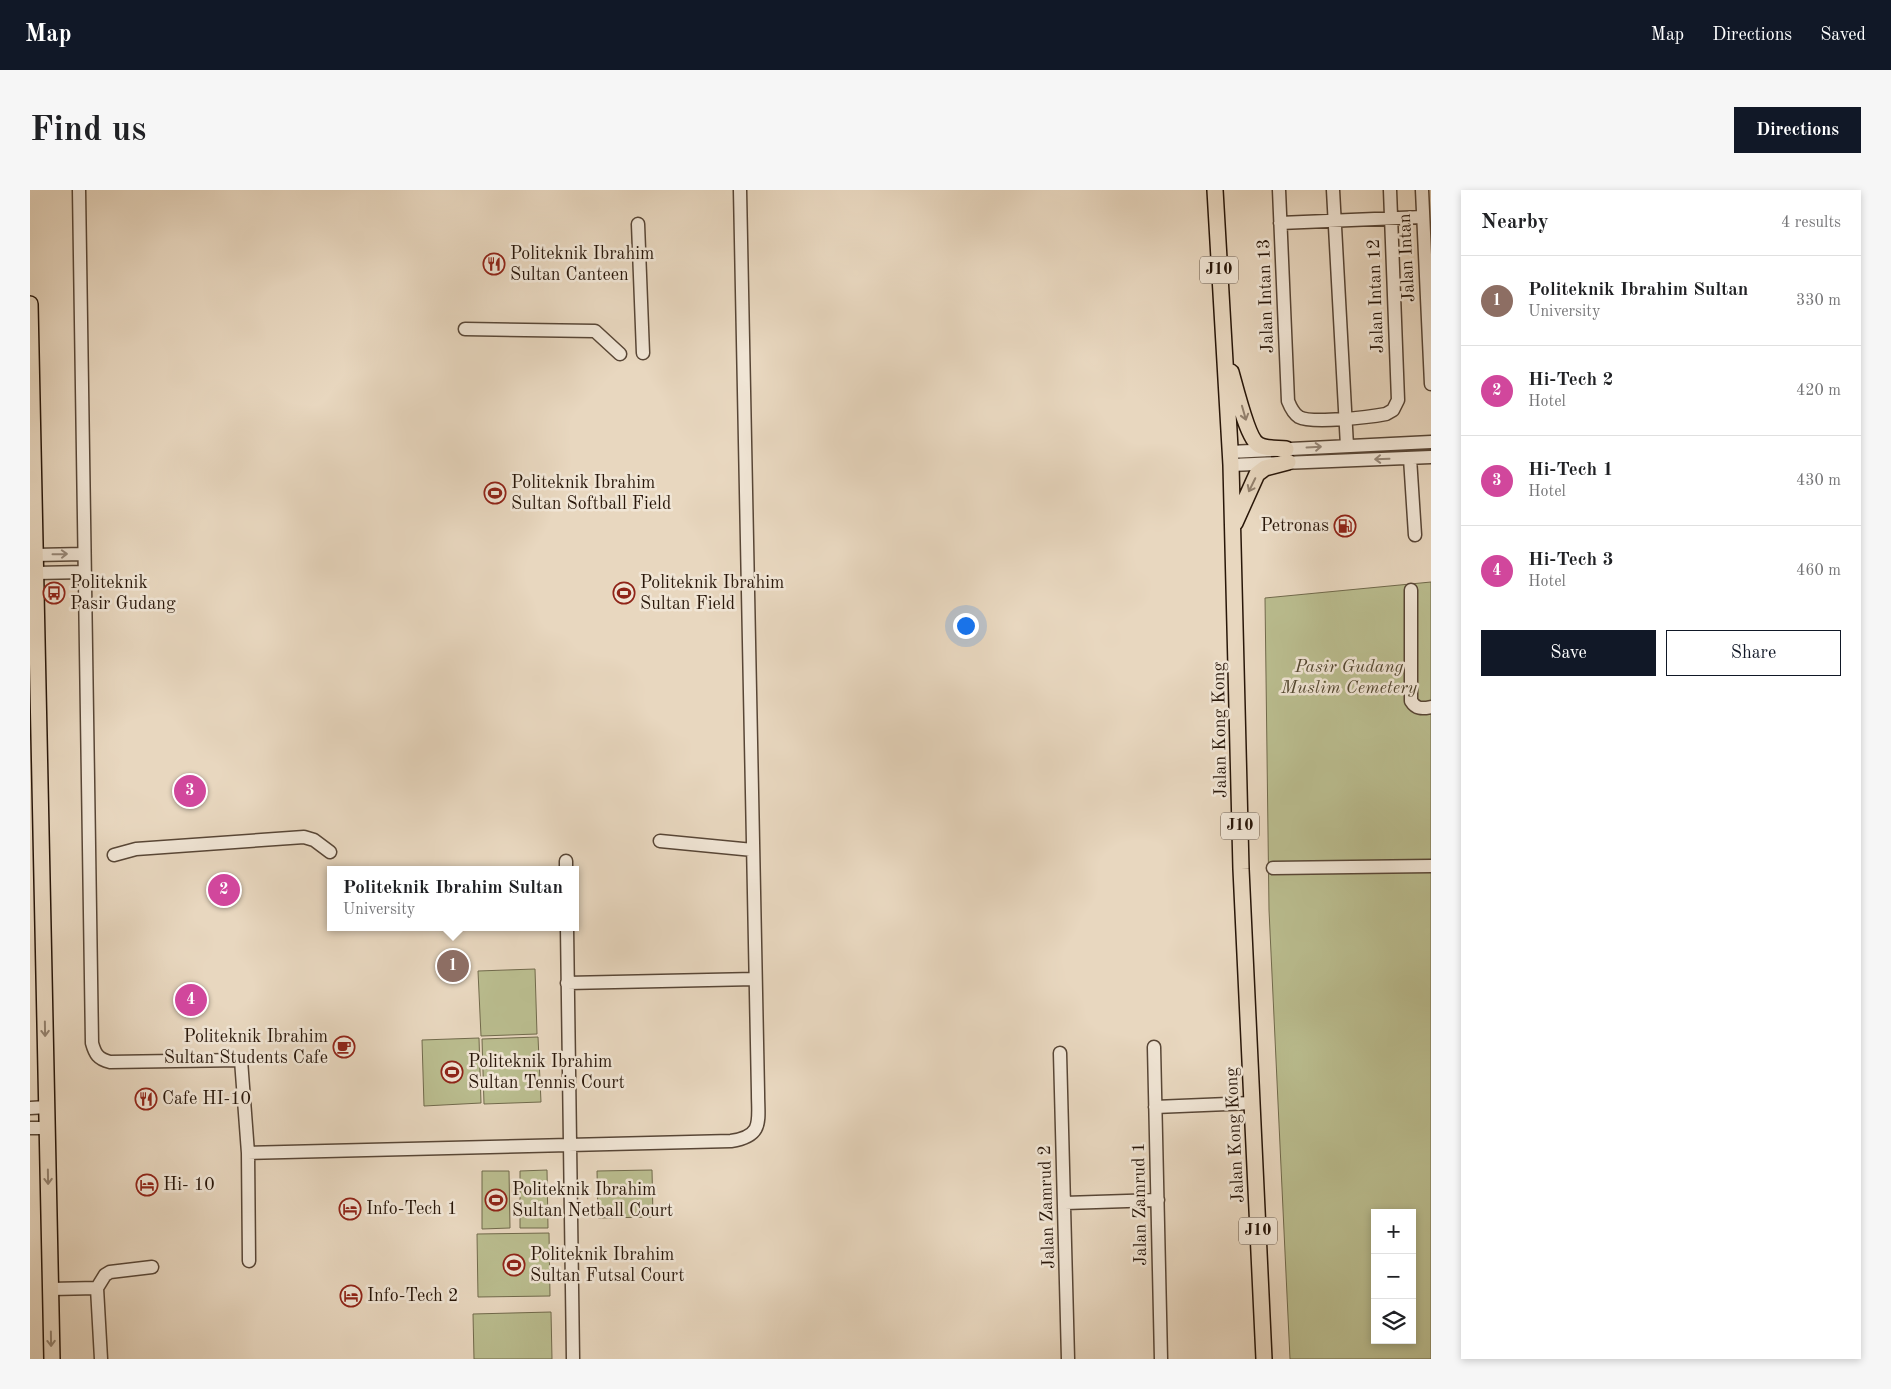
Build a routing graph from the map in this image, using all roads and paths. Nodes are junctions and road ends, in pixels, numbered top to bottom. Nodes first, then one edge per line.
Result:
1 (79, 190) edge
2 (740, 190) edge
3 (1215, 190) edge
4 (1279, 190) edge
5 (1333, 190) edge
6 (1390, 190) edge
7 (1422, 190) edge
8 (1391, 217) junction
9 (1422, 217) junction
10 (1334, 220) junction
11 (1280, 223) junction
12 (638, 224) dead end
13 (30, 304) edge
14 (465, 329) dead end
15 (1429, 330) edge
16 (1224, 350) junction
17 (642, 353) dead end
18 (620, 354) dead end
19 (1431, 384) edge
20 (1344, 418) junction
21 (1431, 442) edge
22 (1347, 446) junction
23 (1287, 455) junction
24 (1431, 457) edge
25 (1231, 458) junction
26 (1410, 458) junction
27 (1233, 526) junction
28 (1415, 535) dead end
29 (84, 554) junction
30 (35, 555) junction
31 (84, 572) junction
32 (36, 573) junction
33 (1410, 590) dead end
34 (34, 665) edge
35 (1431, 708) edge
36 (660, 841) dead end
37 (752, 850) junction
38 (330, 852) dead end
39 (114, 855) dead end
40 (1431, 866) edge
41 (1273, 868) dead end
42 (567, 931) edge
43 (755, 979) junction
44 (567, 983) junction
45 (1154, 1047) dead end
46 (1060, 1053) dead end
47 (1252, 1103) junction
48 (47, 1107) junction
49 (1155, 1107) junction
50 (30, 1108) edge
51 (30, 1128) edge
52 (48, 1128) junction
53 (569, 1145) junction
54 (248, 1153) junction
55 (1158, 1200) junction
56 (1065, 1203) junction
57 (249, 1261) dead end
58 (152, 1267) dead end
59 (97, 1288) junction
60 (50, 1289) junction
61 (52, 1359) edge
62 (101, 1359) edge
63 (573, 1359) edge
64 (1068, 1359) edge
65 (1161, 1359) edge
66 (1264, 1359) edge

1 - 29 street
2 - 37 street
3 - 16 main road, Jalan Kong Kong / J10
4 - 11 street, Jalan Intan 13
5 - 10 street
6 - 8 street, Jalan Intan 12
7 - 9 street, Jalan Intan
8 - 9 street
8 - 10 street
8 - 20 street, Jalan Intan 12
9 - 15 street, Jalan Intan
10 - 11 street
10 - 20 street
11 - 20 street, Jalan Intan 13
12 - 17 street
13 - 30 main road
14 - 18 street
15 - 19 street, Jalan Intan
16 -> 23 main road
16 - 25 main road, Jalan Kong Kong / J10
20 - 22 street
21 - 22 street
23 -> 22 street
23 - 25 street
26 -> 23 street
23 -> 27 main road
24 - 26 street
25 - 27 main road, Jalan Kong Kong / J10
26 - 28 street
27 - 47 main road, Jalan Kong Kong / J10
30 -> 29 street
29 - 31 street
30 - 32 main road
31 - 32 street
31 - 54 street
32 - 34 main road
33 - 35 street
34 -> 48 main road
36 - 37 street
37 - 43 street
38 - 39 street
40 - 41 street
42 - 44 street
43 - 44 street
43 - 53 street
44 - 53 street
45 - 49 street, Jalan Zamrud 1
46 - 56 street, Jalan Zamrud 2
47 - 49 street
47 - 66 main road, Jalan Kong Kong / J10
48 - 50 street
48 - 52 main road
49 - 55 street, Jalan Zamrud 1
51 - 52 street
52 -> 60 main road
53 - 54 street
53 - 63 street
54 - 57 street
55 - 56 street
55 - 65 street, Jalan Zamrud 1
56 - 64 street, Jalan Zamrud 2
58 - 59 street
59 - 60 street
59 - 62 street
60 -> 61 main road

